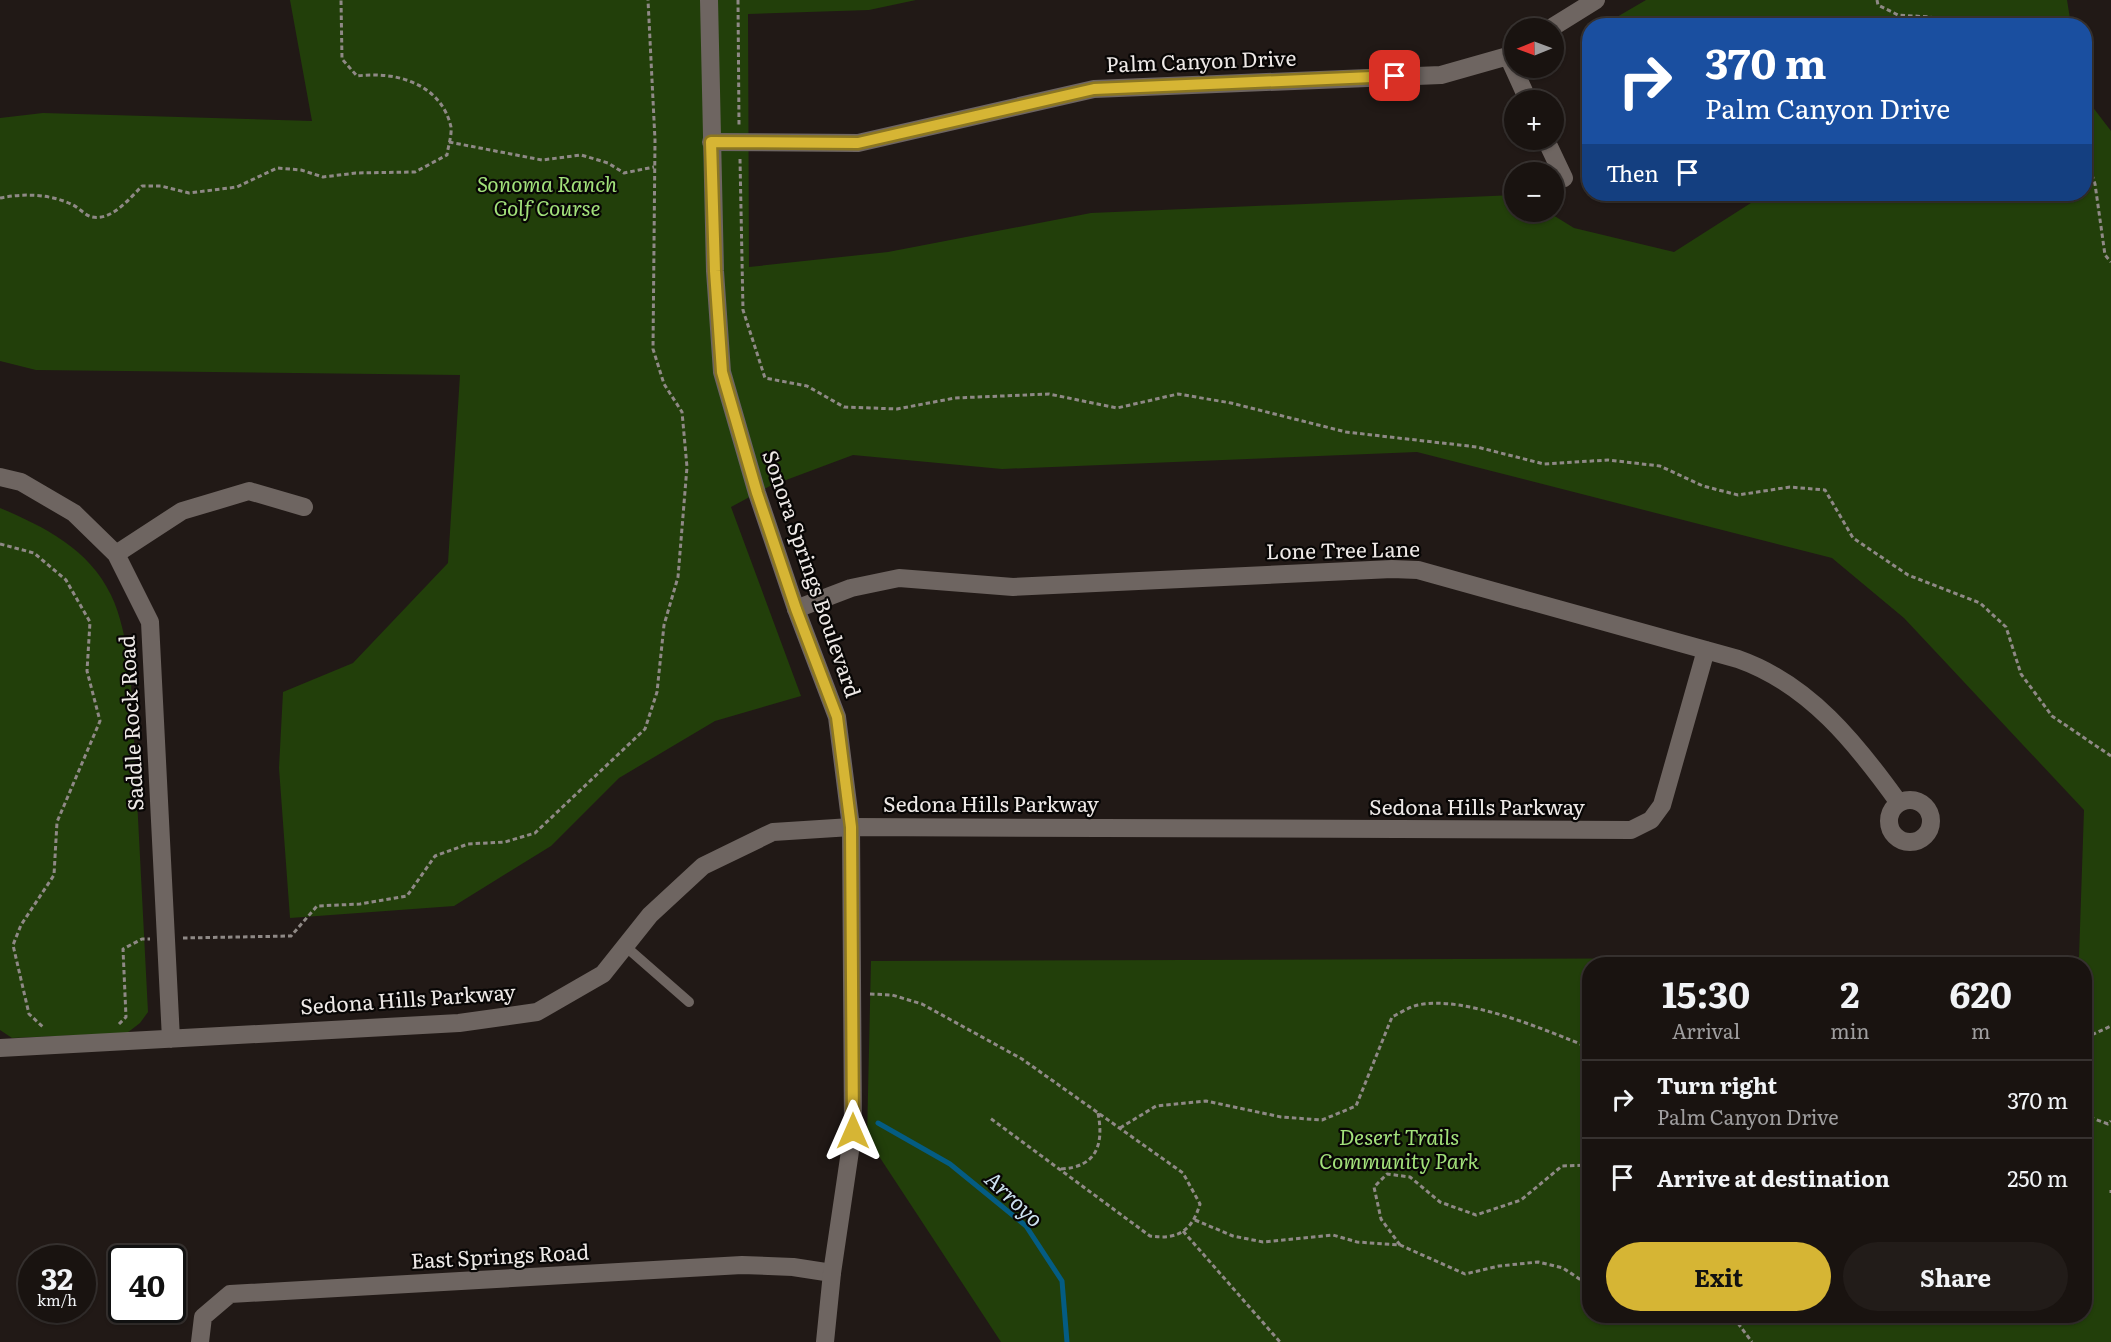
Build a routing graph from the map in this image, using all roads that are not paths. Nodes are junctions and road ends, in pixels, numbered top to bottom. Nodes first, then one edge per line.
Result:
1 (709, 0) edge
2 (1596, 0) edge
3 (1564, 20) edge
4 (1504, 56) edge
5 (711, 142) junction
6 (0, 477) edge
7 (304, 507) dead end
8 (116, 554) junction
9 (796, 609) junction
10 (1706, 650) junction
11 (1899, 803) dead end
12 (851, 827) junction
13 (625, 946) junction
14 (688, 1002) dead end
15 (171, 1039) junction
16 (0, 1048) edge
17 (832, 1273) junction
18 (200, 1342) edge
19 (825, 1342) edge

1 - 5 street, Sonora Springs Boulevard
2 - 3 street
4 - 5 street, Palm Canyon Drive
5 - 9 street, Sonora Springs Boulevard
6 - 8 street, Saddle Rock Road
7 - 8 street
8 - 15 street, Saddle Rock Road
9 - 10 street, Lone Tree Lane
9 - 12 street, Sonora Springs Boulevard
10 - 11 street, Lone Tree Lane
10 - 12 street, Sedona Hills Parkway
12 - 13 street, Sedona Hills Parkway
12 - 17 street, Sonora Springs Boulevard
13 - 14 lane
13 - 15 street, Sedona Hills Parkway
15 - 16 street, Sedona Hills Parkway
17 - 18 street, East Springs Road
17 - 19 street, Sonora Springs Boulevard

